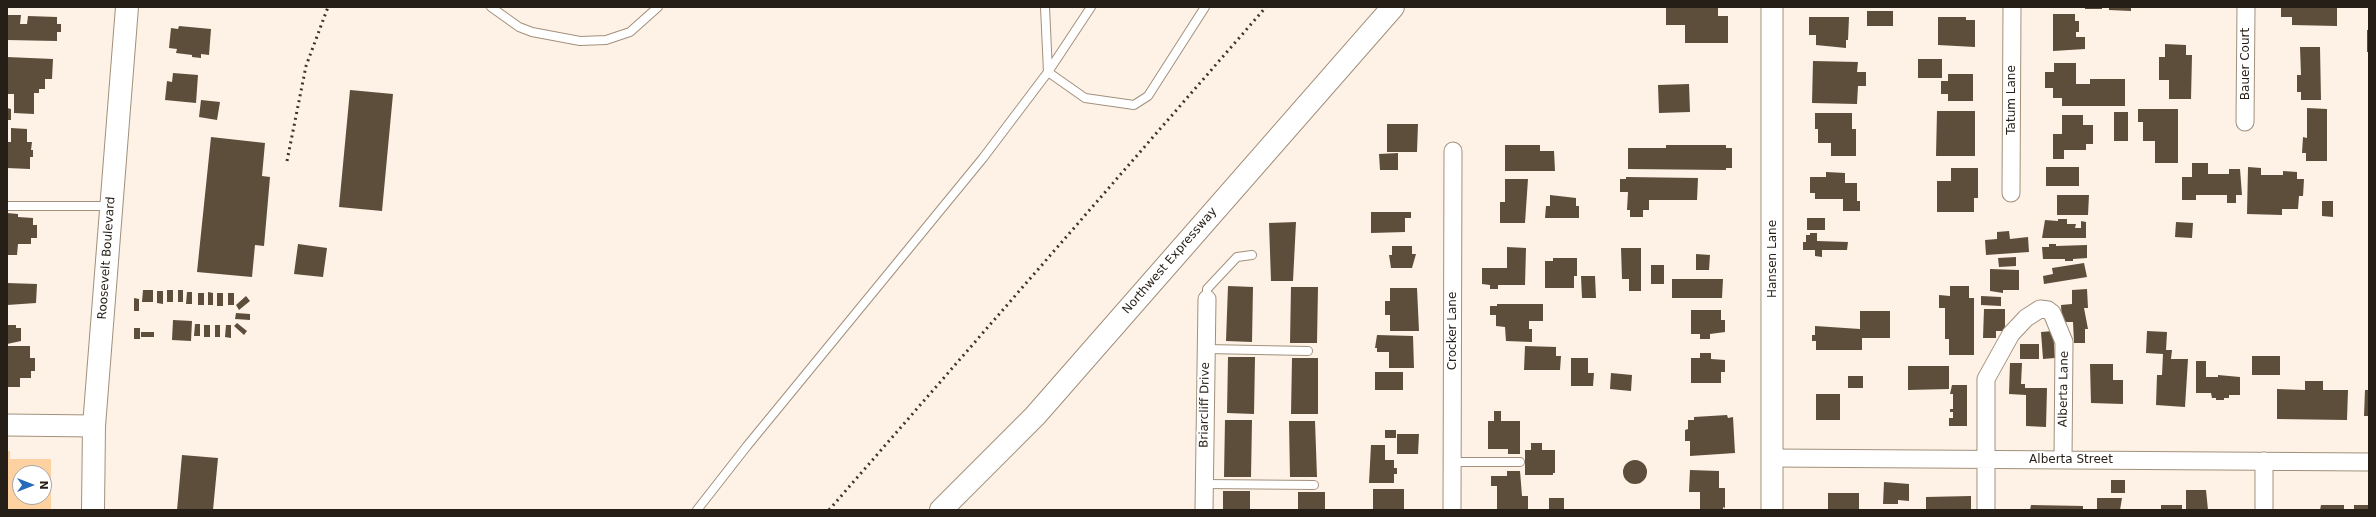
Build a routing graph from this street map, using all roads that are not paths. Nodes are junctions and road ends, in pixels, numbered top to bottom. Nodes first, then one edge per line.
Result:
1 (127, 7) edge
2 (491, 7) edge
3 (658, 7) edge
4 (1045, 7) edge
5 (1091, 7) edge
6 (1205, 7) edge
7 (1393, 7) edge
8 (1772, 7) edge
9 (2012, 7) edge
10 (2246, 7) edge
11 (1048, 72) junction
12 (2245, 122) dead end
13 (1454, 151) dead end
14 (2011, 193) dead end
15 (7, 206) edge
16 (112, 206) junction
17 (1252, 255) dead end
18 (1207, 299) joint
19 (1206, 349) junction
20 (1308, 350) dead end
21 (7, 425) edge
22 (94, 426) junction
23 (1773, 458) junction
24 (1986, 460) junction
25 (2063, 460) junction
26 (2264, 461) junction
27 (1452, 462) junction
28 (1520, 462) dead end
29 (2369, 462) edge
30 (1205, 484) junction
31 (1314, 485) dead end
32 (93, 510) edge
33 (697, 510) edge
34 (941, 510) edge
35 (1204, 510) edge
36 (1452, 510) edge
37 (1772, 510) edge
38 (1986, 510) edge
39 (2264, 510) edge

1 - 16 main road, Roosevelt Boulevard
2 - 3 lane
4 - 11 lane
5 - 11 lane
6 - 11 lane
7 - 34 main road, Northwest Expressway
8 - 23 street, Hansen Lane
9 - 14 street, Tatum Lane
10 - 12 street, Bauer Court
11 - 33 lane
13 - 27 street, Crocker Lane
15 - 16 lane
16 - 22 main road, Roosevelt Boulevard
17 - 18 lane
18 - 19 street, Briarcliff Drive
19 - 20 lane
19 - 30 street, Briarcliff Drive
21 - 22 street
22 - 32 main road, Roosevelt Boulevard
23 - 24 street, Alberta Street
23 - 37 street, Hansen Lane
24 - 25 street, Alberta Street
24 - 25 street, Alberta Lane
24 - 38 street
25 - 26 street, Alberta Street
26 - 29 street, Alberta Street
26 - 39 street
27 - 28 lane
27 - 36 street, Crocker Lane
30 - 31 lane
30 - 35 street, Briarcliff Drive

